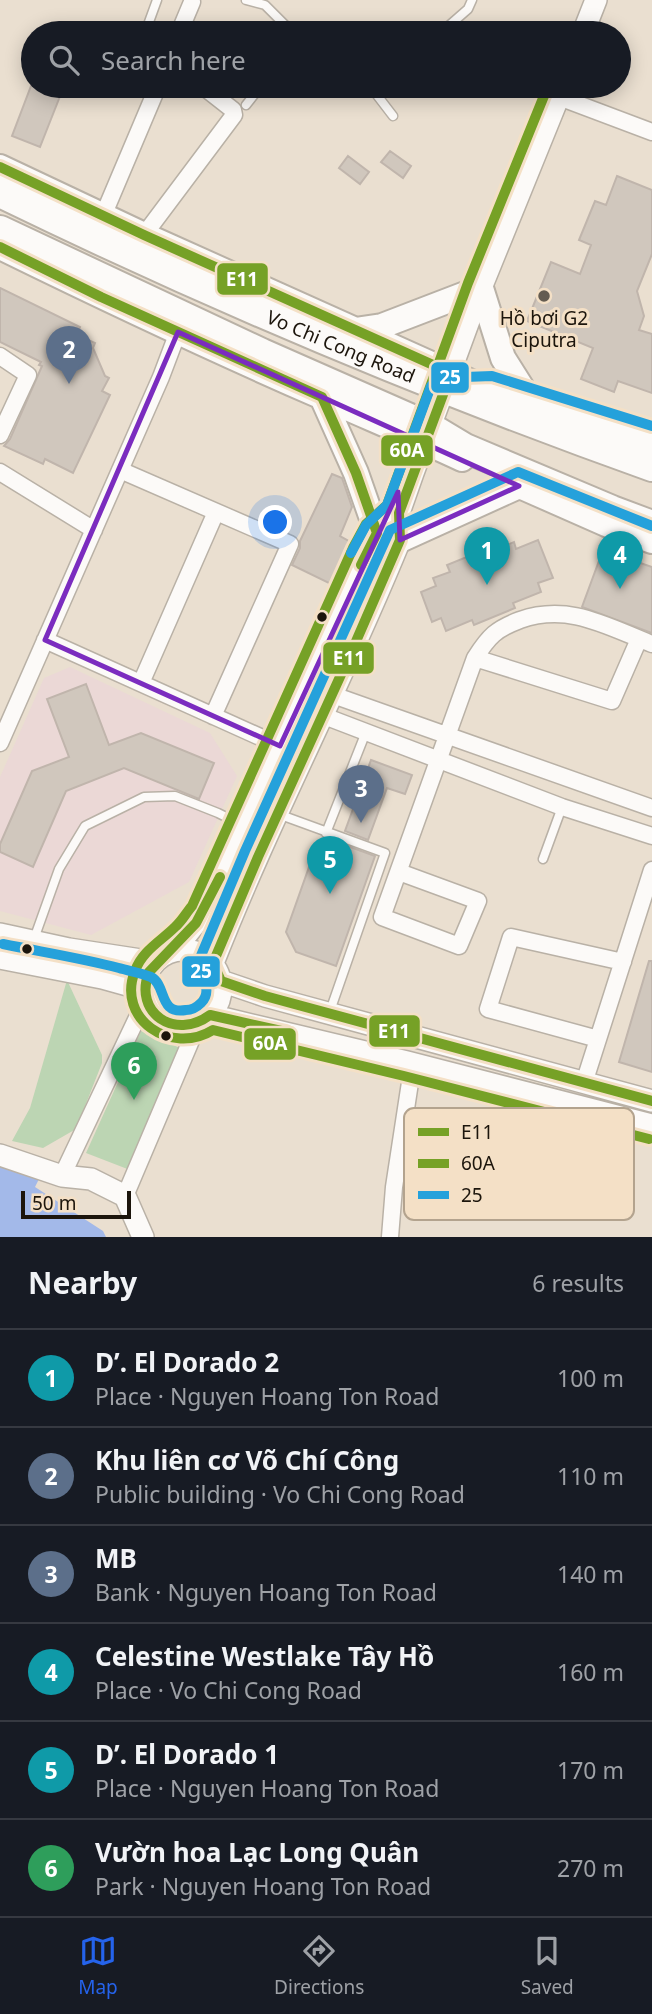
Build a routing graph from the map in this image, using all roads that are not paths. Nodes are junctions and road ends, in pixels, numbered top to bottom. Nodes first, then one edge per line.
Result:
1 (157, 0) edge
2 (246, 0) edge
3 (472, 0) edge
4 (596, 0) edge
5 (192, 1) edge
6 (149, 21) edge
7 (184, 21) edge
8 (281, 21) edge
9 (454, 21) edge
10 (588, 21) edge
11 (153, 98) edge
12 (218, 98) edge
13 (252, 98) edge
14 (379, 98) edge
15 (558, 98) edge
16 (577, 98) edge
17 (246, 105) dead end
18 (393, 116) dead end
19 (652, 132) edge
20 (0, 167) edge
21 (0, 193) edge
22 (103, 216) junction
23 (0, 230) edge
24 (144, 235) junction
25 (0, 247) edge
26 (481, 288) junction
27 (355, 330) junction
28 (178, 332) junction
29 (0, 356) edge
30 (391, 358) junction
31 (447, 382) junction
32 (489, 390) joint
33 (321, 397) junction
34 (532, 404) junction
35 (384, 422) joint
36 (428, 435) junction
37 (0, 436) edge
38 (652, 441) edge
39 (471, 457) junction
40 (652, 467) edge
41 (120, 470) junction
42 (0, 472) edge
43 (519, 486) junction
44 (216, 512) junction
45 (652, 525) edge
46 (94, 530) junction
47 (388, 536) junction
48 (652, 541) edge
49 (45, 640) junction
50 (646, 641) edge
51 (475, 658) junction
52 (141, 683) junction
53 (333, 695) junction
54 (214, 716) junction
55 (324, 716) junction
56 (366, 732) junction
57 (448, 737) junction
58 (0, 743) edge
59 (280, 746) junction
60 (440, 760) junction
61 (562, 807) junction
62 (652, 808) edge
63 (278, 814) junction
64 (242, 825) junction
65 (326, 832) junction
66 (652, 836) edge
67 (543, 859) dead end
68 (652, 870) edge
69 (399, 872) junction
70 (0, 934) edge
71 (33, 942) junction
72 (0, 958) edge
73 (159, 958) junction
74 (623, 962) junction
75 (217, 972) junction
76 (146, 994) junction
77 (329, 1014) junction
78 (204, 1020) junction
79 (598, 1038) junction
80 (412, 1063) junction
81 (584, 1083) junction
82 (652, 1101) edge
83 (405, 1108) edge
84 (586, 1108) edge
85 (404, 1118) edge
86 (634, 1120) edge
87 (652, 1125) edge
88 (0, 1155) edge
89 (62, 1176) junction
90 (125, 1196) junction
91 (143, 1237) edge
92 (390, 1237) edge

1 - 6 lane
2 - 8 lane
3 - 9 lane
4 - 10 main road
5 - 7 street
11 - 22 street
12 - 24 street
13 - 17 lane
14 - 18 lane
15 - 26 main road
16 - 19 street
20 - 22 main road, Vo Chi Cong Road
21 - 30 highway, Vo Chi Cong Road
22 - 24 main road, Vo Chi Cong Road
23 - 36 highway, Vo Chi Cong Road
24 - 27 main road, Vo Chi Cong Road
25 - 28 main road
26 - 27 main road
26 - 31 main road
26 - 34 main road
27 - 30 main road, Vo Chi Cong Road
28 - 33 main road
28 - 41 street
29 - 37 street
30 - 31 highway, Vo Chi Cong Road
31 - 32 highway
31 - 36 main road
31 - 40 highway, Vo Chi Cong Road
32 - 34 main road
33 - 35 main road
33 - 47 main road
34 - 38 main road
35 - 36 highway
36 - 39 highway, Vo Chi Cong Road
36 - 47 main road
39 - 43 main road, Vo Chi Cong Road
39 - 45 highway, Vo Chi Cong Road
41 - 44 street
41 - 46 street
42 - 46 street
43 - 47 main road
43 - 48 main road, Vo Chi Cong Road
44 - 52 street
44 - 54 street
46 - 49 street
47 - 53 main road
47 - 59 main road
49 - 52 street
49 - 58 street
50 - 51 street
50 - 51 street
51 - 57 street
52 - 54 street
53 - 55 main road
53 - 57 street
54 - 59 street
55 - 56 street
55 - 63 main road
56 - 60 street
56 - 65 lane
57 - 60 street
57 - 62 street
59 - 64 main road
60 - 61 street
60 - 69 street
61 - 66 street
61 - 67 lane
63 - 65 lane
63 - 75 main road
64 - 71 lane
64 - 73 main road
65 - 77 lane
68 - 74 street
69 - 69 street
70 - 71 main road
71 - 73 main road
72 - 76 main road
73 - 75 main road
73 - 76 main road
74 - 79 street
74 - 79 street
75 - 77 main road
75 - 78 main road
76 - 78 main road
76 - 89 street
77 - 81 main road
78 - 80 main road
78 - 90 street
79 - 81 street
80 - 83 street
80 - 84 main road
81 - 82 main road
85 - 92 street
86 - 87 main road
88 - 89 main road
89 - 90 main road
90 - 91 main road

